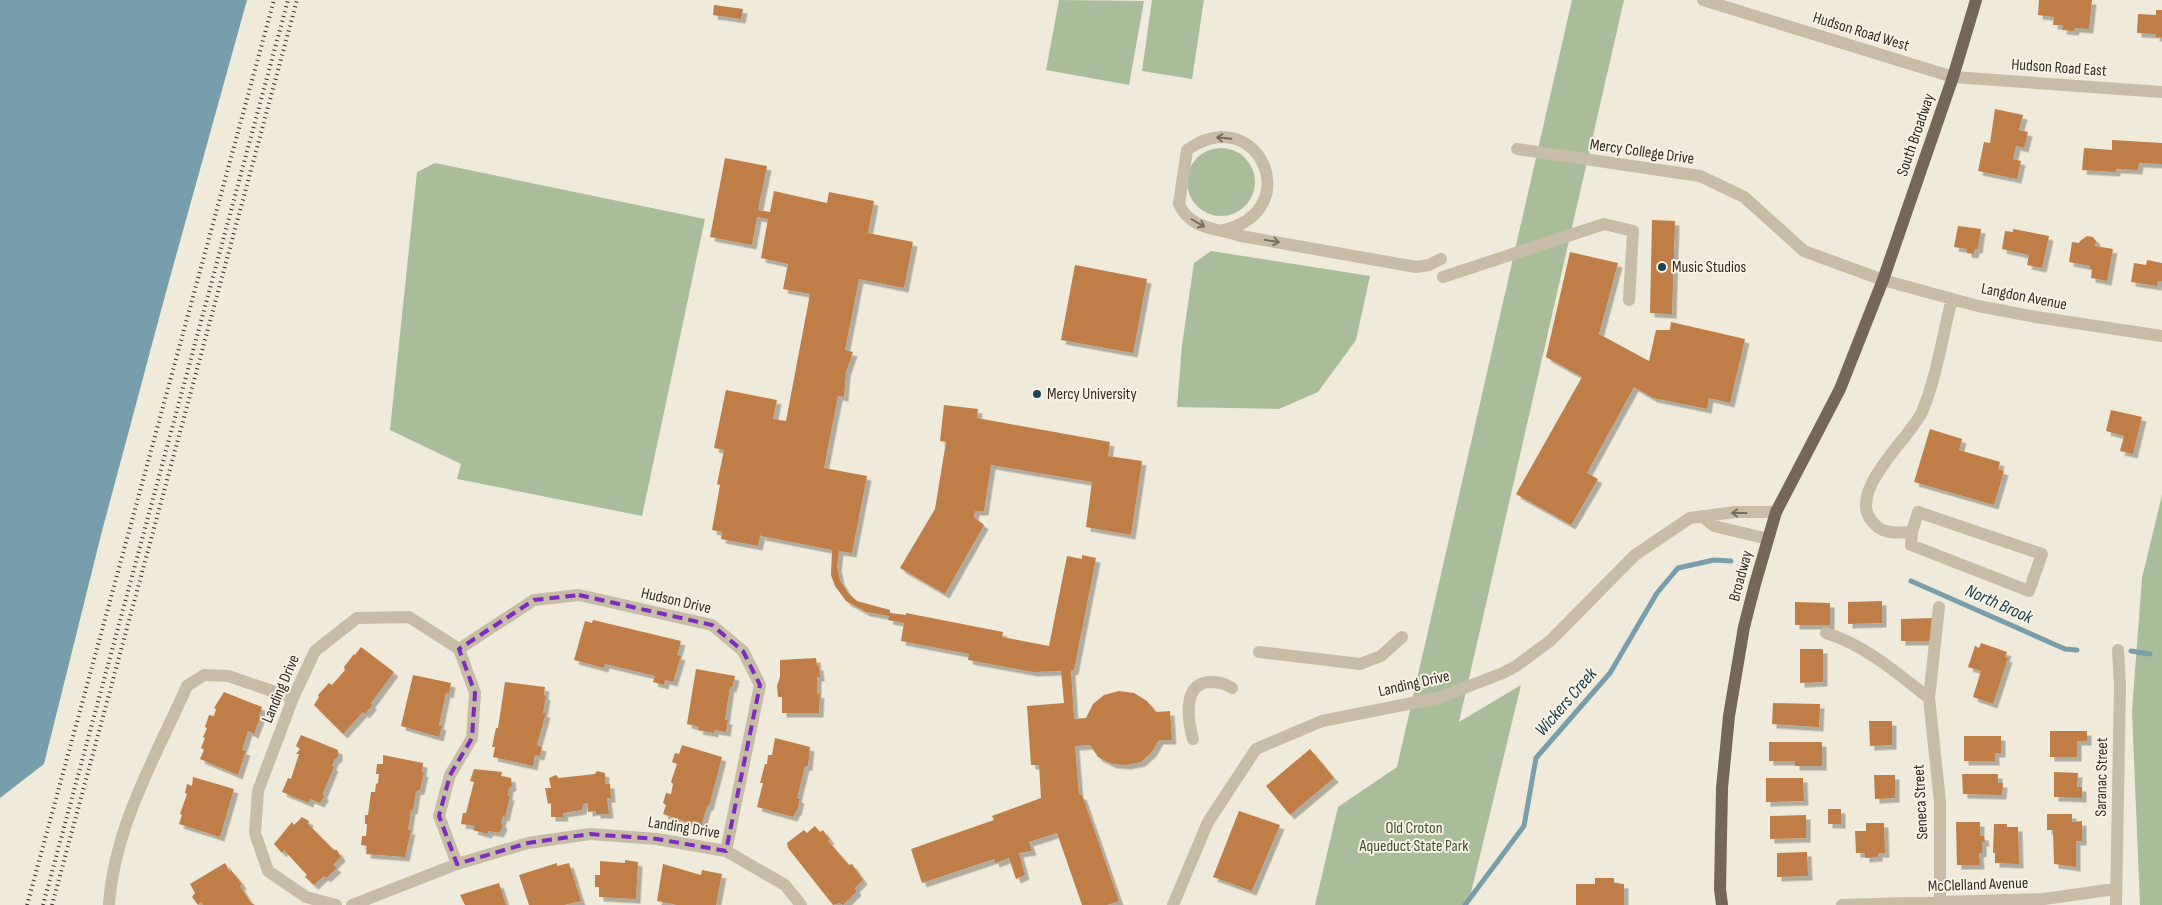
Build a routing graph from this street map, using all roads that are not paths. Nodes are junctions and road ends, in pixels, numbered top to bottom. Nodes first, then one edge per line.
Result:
1 (1703, 0) edge
2 (1976, 0) edge
3 (1734, 4) edge
4 (1953, 77) junction
5 (2162, 92) edge
6 (1517, 149) dead end
7 (1224, 230) junction
8 (1441, 259) dead end
9 (1443, 278) dead end
10 (1883, 280) junction
11 (1952, 299) junction
12 (1629, 300) dead end
13 (2162, 336) edge
14 (1776, 512) junction
15 (1702, 516) junction
16 (1912, 532) junction
17 (1768, 539) junction
18 (1939, 607) dead end
19 (1826, 633) dead end
20 (1402, 637) dead end
21 (460, 648) junction
22 (2118, 650) dead end
23 (1259, 652) dead end
24 (1232, 688) dead end
25 (293, 698) junction
26 (1929, 698) junction
27 (1194, 740) dead end
28 (726, 852) junction
29 (457, 864) junction
30 (2116, 889) junction
31 (1940, 903) edge
32 (110, 905) edge
33 (336, 905) edge
34 (352, 905) edge
35 (801, 905) edge
36 (1173, 905) edge
37 (1722, 905) edge
38 (1842, 905) edge
39 (2116, 905) edge

1 - 3 street, Hudson Road West
2 - 4 main road, South Broadway
3 - 4 street, Hudson Road West
4 - 5 street, Hudson Road East
4 - 10 main road, South Broadway
6 - 10 street, Mercy College Drive
7 -> 7 street
7 -> 8 street
9 - 12 street
10 - 11 street, Langdon Avenue
10 - 14 main road, Broadway
11 - 13 street, Langdon Avenue
11 - 16 street
14 -> 15 street, Landing Drive
14 - 17 main road, Broadway
15 - 17 street
15 - 36 street, Landing Drive
16 - 16 street
17 - 37 main road, Broadway
18 - 26 street, Seneca Street
19 - 26 street
20 - 23 street
21 - 25 street, Landing Drive
21 - 28 street, Hudson Drive
21 - 29 street
22 - 30 street, Saranac Street
24 - 27 street
25 - 32 street
25 - 33 street, Landing Drive
26 - 31 street, Seneca Street
28 - 29 street, Landing Drive
28 - 35 street, Landing Drive
29 - 34 street, Landing Drive
30 - 31 street, McClelland Avenue
30 - 39 street, Saranac Street
31 - 38 street, McClelland Avenue

